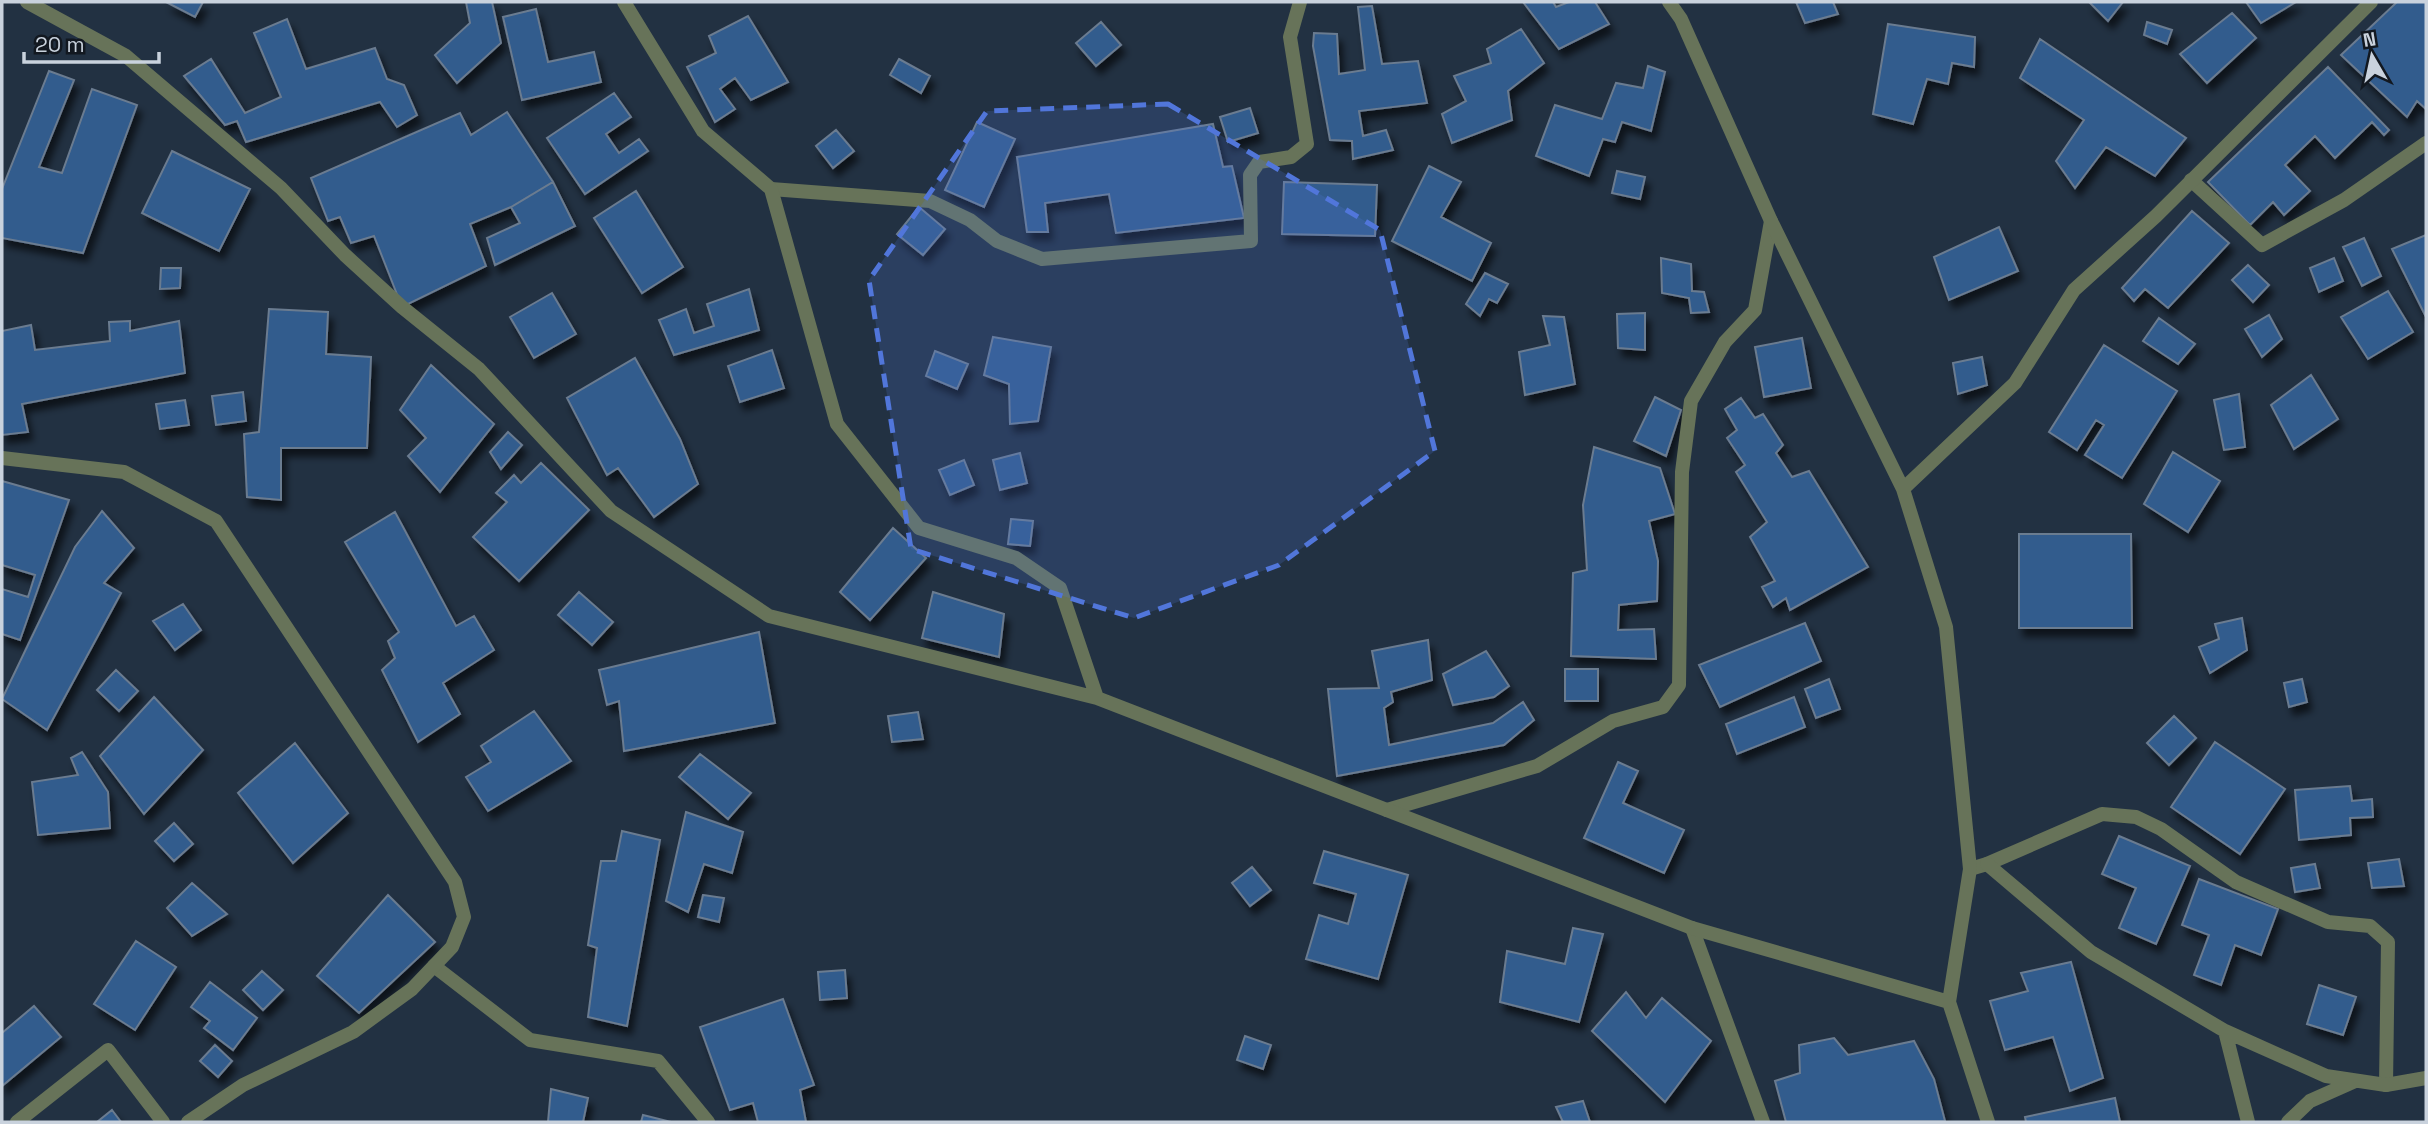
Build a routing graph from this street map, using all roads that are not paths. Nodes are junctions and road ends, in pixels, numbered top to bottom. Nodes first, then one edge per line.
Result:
1 (27, 2) edge
2 (624, 2) edge
3 (1300, 2) edge
4 (1669, 2) edge
5 (2371, 2) edge
6 (2426, 143) edge
7 (2191, 180) junction
8 (771, 189) junction
9 (1771, 221) junction
10 (2, 458) edge
11 (1903, 489) junction
12 (1097, 698) junction
13 (1387, 810) junction
14 (1987, 864) junction
15 (1970, 869) junction
16 (1692, 929) junction
17 (434, 966) junction
18 (1949, 1002) junction
19 (2225, 1031) junction
20 (2426, 1078) edge
21 (2357, 1080) junction
22 (2386, 1085) junction
23 (17, 1122) edge
24 (163, 1122) edge
25 (187, 1122) edge
26 (708, 1122) edge
27 (1763, 1122) edge
28 (1988, 1122) edge
29 (2248, 1122) edge
30 (2288, 1122) edge

1 - 12 street
2 - 8 street
3 - 8 street
4 - 9 street
5 - 7 street
6 - 7 street
7 - 11 street
8 - 12 street
9 - 11 street
9 - 13 street
10 - 17 street
11 - 15 street
12 - 13 street
13 - 16 street
14 - 15 street
14 - 19 street
14 - 22 street
15 - 18 street
16 - 18 street
16 - 27 street
17 - 25 street
17 - 26 street
18 - 28 street
19 - 21 street
19 - 29 street
20 - 22 street
21 - 22 street
21 - 30 street
23 - 24 street

